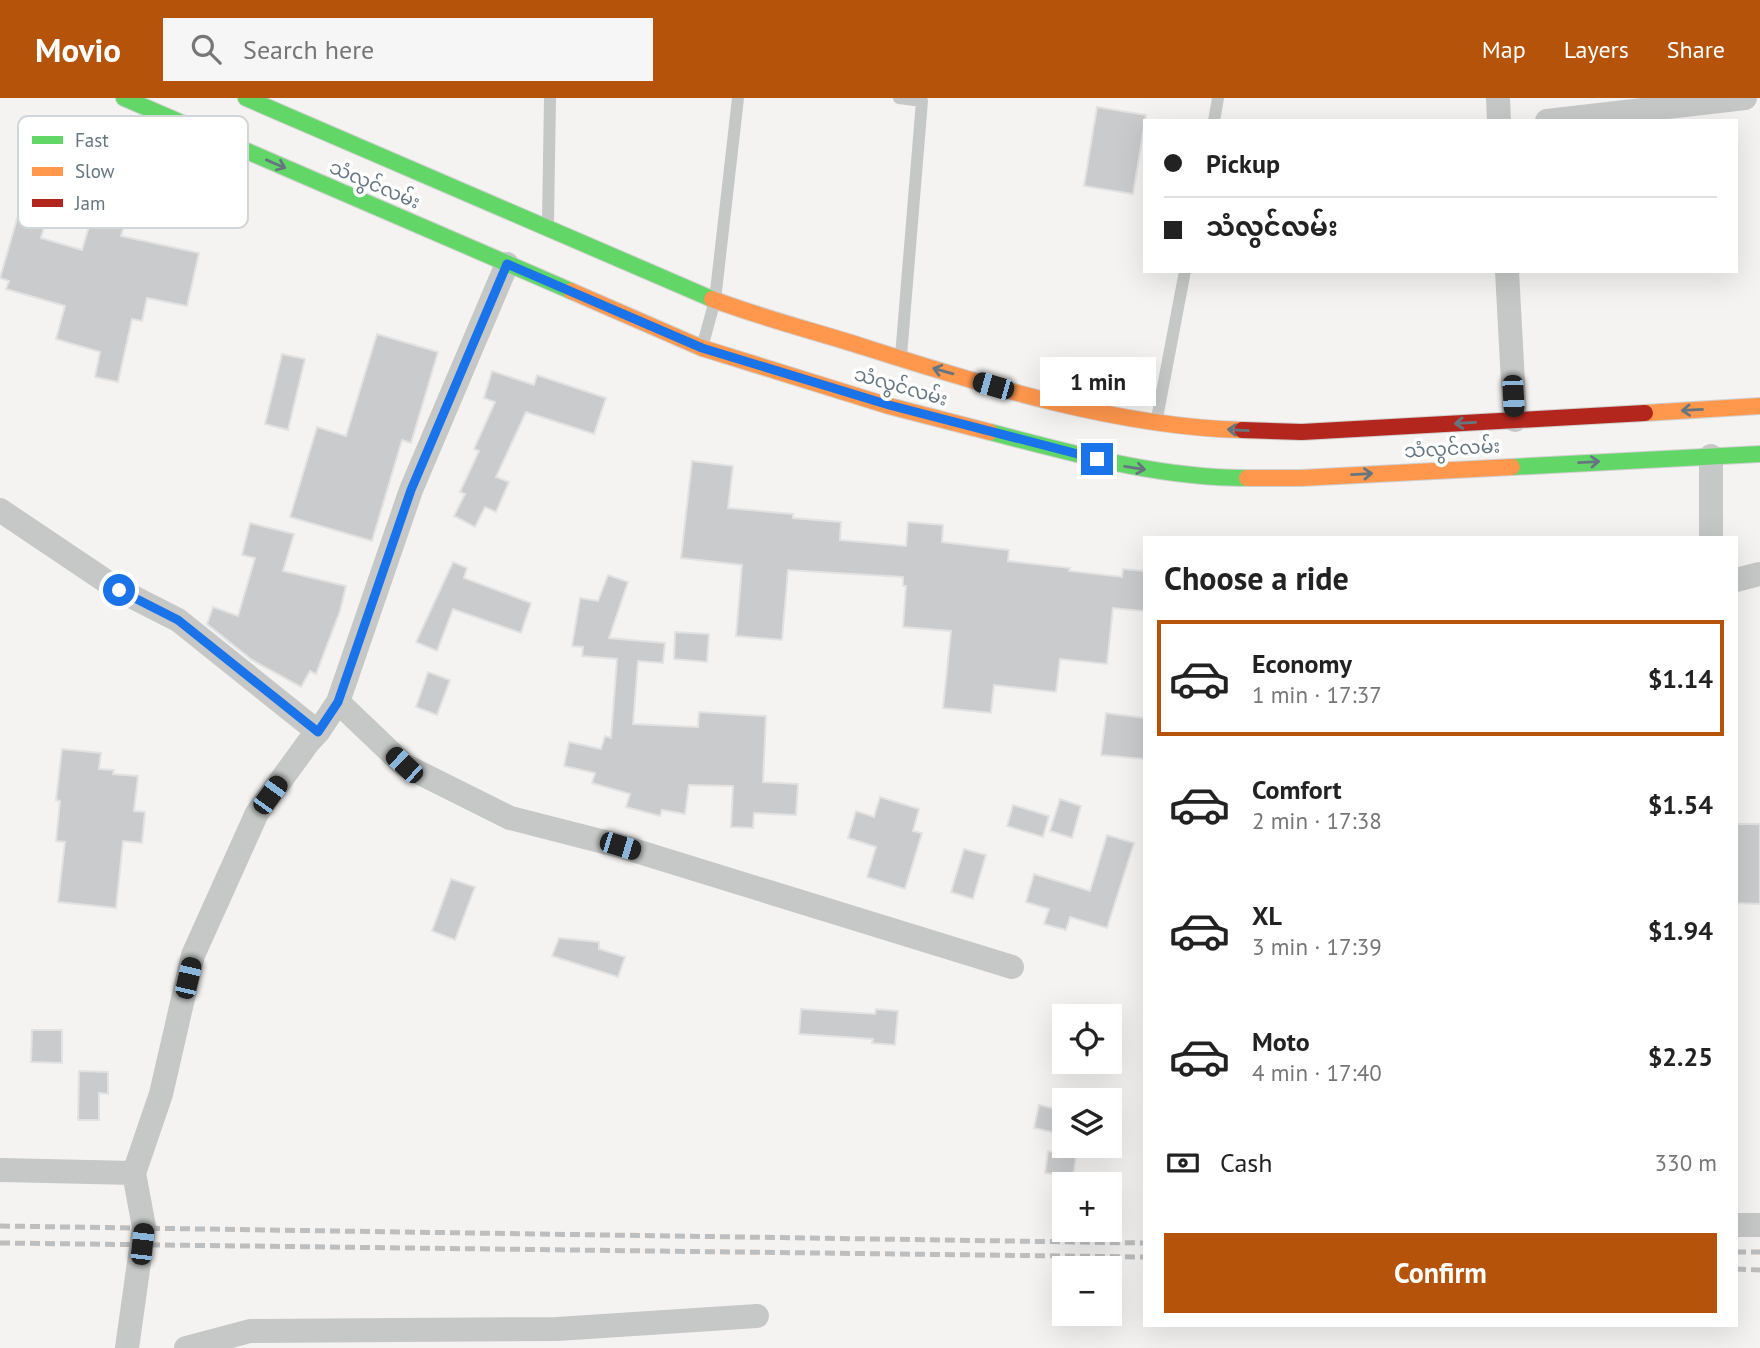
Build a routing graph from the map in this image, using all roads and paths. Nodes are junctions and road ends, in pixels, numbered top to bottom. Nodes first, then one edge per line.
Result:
1 (124, 98) edge
2 (246, 98) edge
3 (550, 98) edge
4 (738, 98) edge
5 (899, 98) edge
6 (1218, 98) edge
7 (1498, 98) edge
8 (1742, 98) edge
9 (166, 116) edge
10 (1214, 119) edge
11 (1499, 119) edge
12 (1564, 119) edge
13 (248, 152) edge
14 (548, 228) junction
15 (507, 264) junction
16 (1185, 273) edge
17 (1507, 273) edge
18 (715, 300) junction
19 (702, 348) junction
20 (899, 365) junction
21 (1760, 406) edge
22 (1515, 420) junction
23 (1156, 422) junction
24 (1760, 454) edge
25 (1711, 456) junction
26 (0, 510) edge
27 (1711, 536) edge
28 (1760, 574) edge
29 (1738, 580) edge
30 (338, 702) junction
31 (318, 732) junction
32 (1012, 967) dead end
33 (0, 1170) edge
34 (134, 1172) junction
35 (1738, 1225) edge
36 (1760, 1225) edge
37 (757, 1316) dead end
38 (558, 1338) edge
39 (127, 1348) edge
40 (186, 1348) edge

1 -> 9 main road, သံလွင်လမ်း
2 - 14 main road, သံလွင်လမ်း
3 - 14 lane
4 - 18 lane
5 - 20 lane
6 - 10 lane
7 - 11 street
8 - 12 street
13 -> 15 main road, သံလွင်လမ်း
14 - 18 main road, သံလွင်လမ်း
15 - 19 main road, သံလွင်လမ်း
15 - 30 street
16 - 23 lane
17 - 22 street
18 - 19 lane
18 - 20 main road, သံလွင်လမ်း
19 -> 25 main road, သံလွင်လမ်း
23 -> 20 main road, သံလွင်လမ်း
21 -> 22 main road, သံလွင်လမ်း
22 -> 23 main road, သံလွင်လမ်း
24 - 25 main road, သံလွင်လမ်း
25 - 27 street
26 - 31 street
28 - 29 street
30 - 31 street
30 - 32 street
31 - 34 street
33 - 34 street
34 - 39 street
35 - 36 street
37 - 38 street
38 - 40 street

